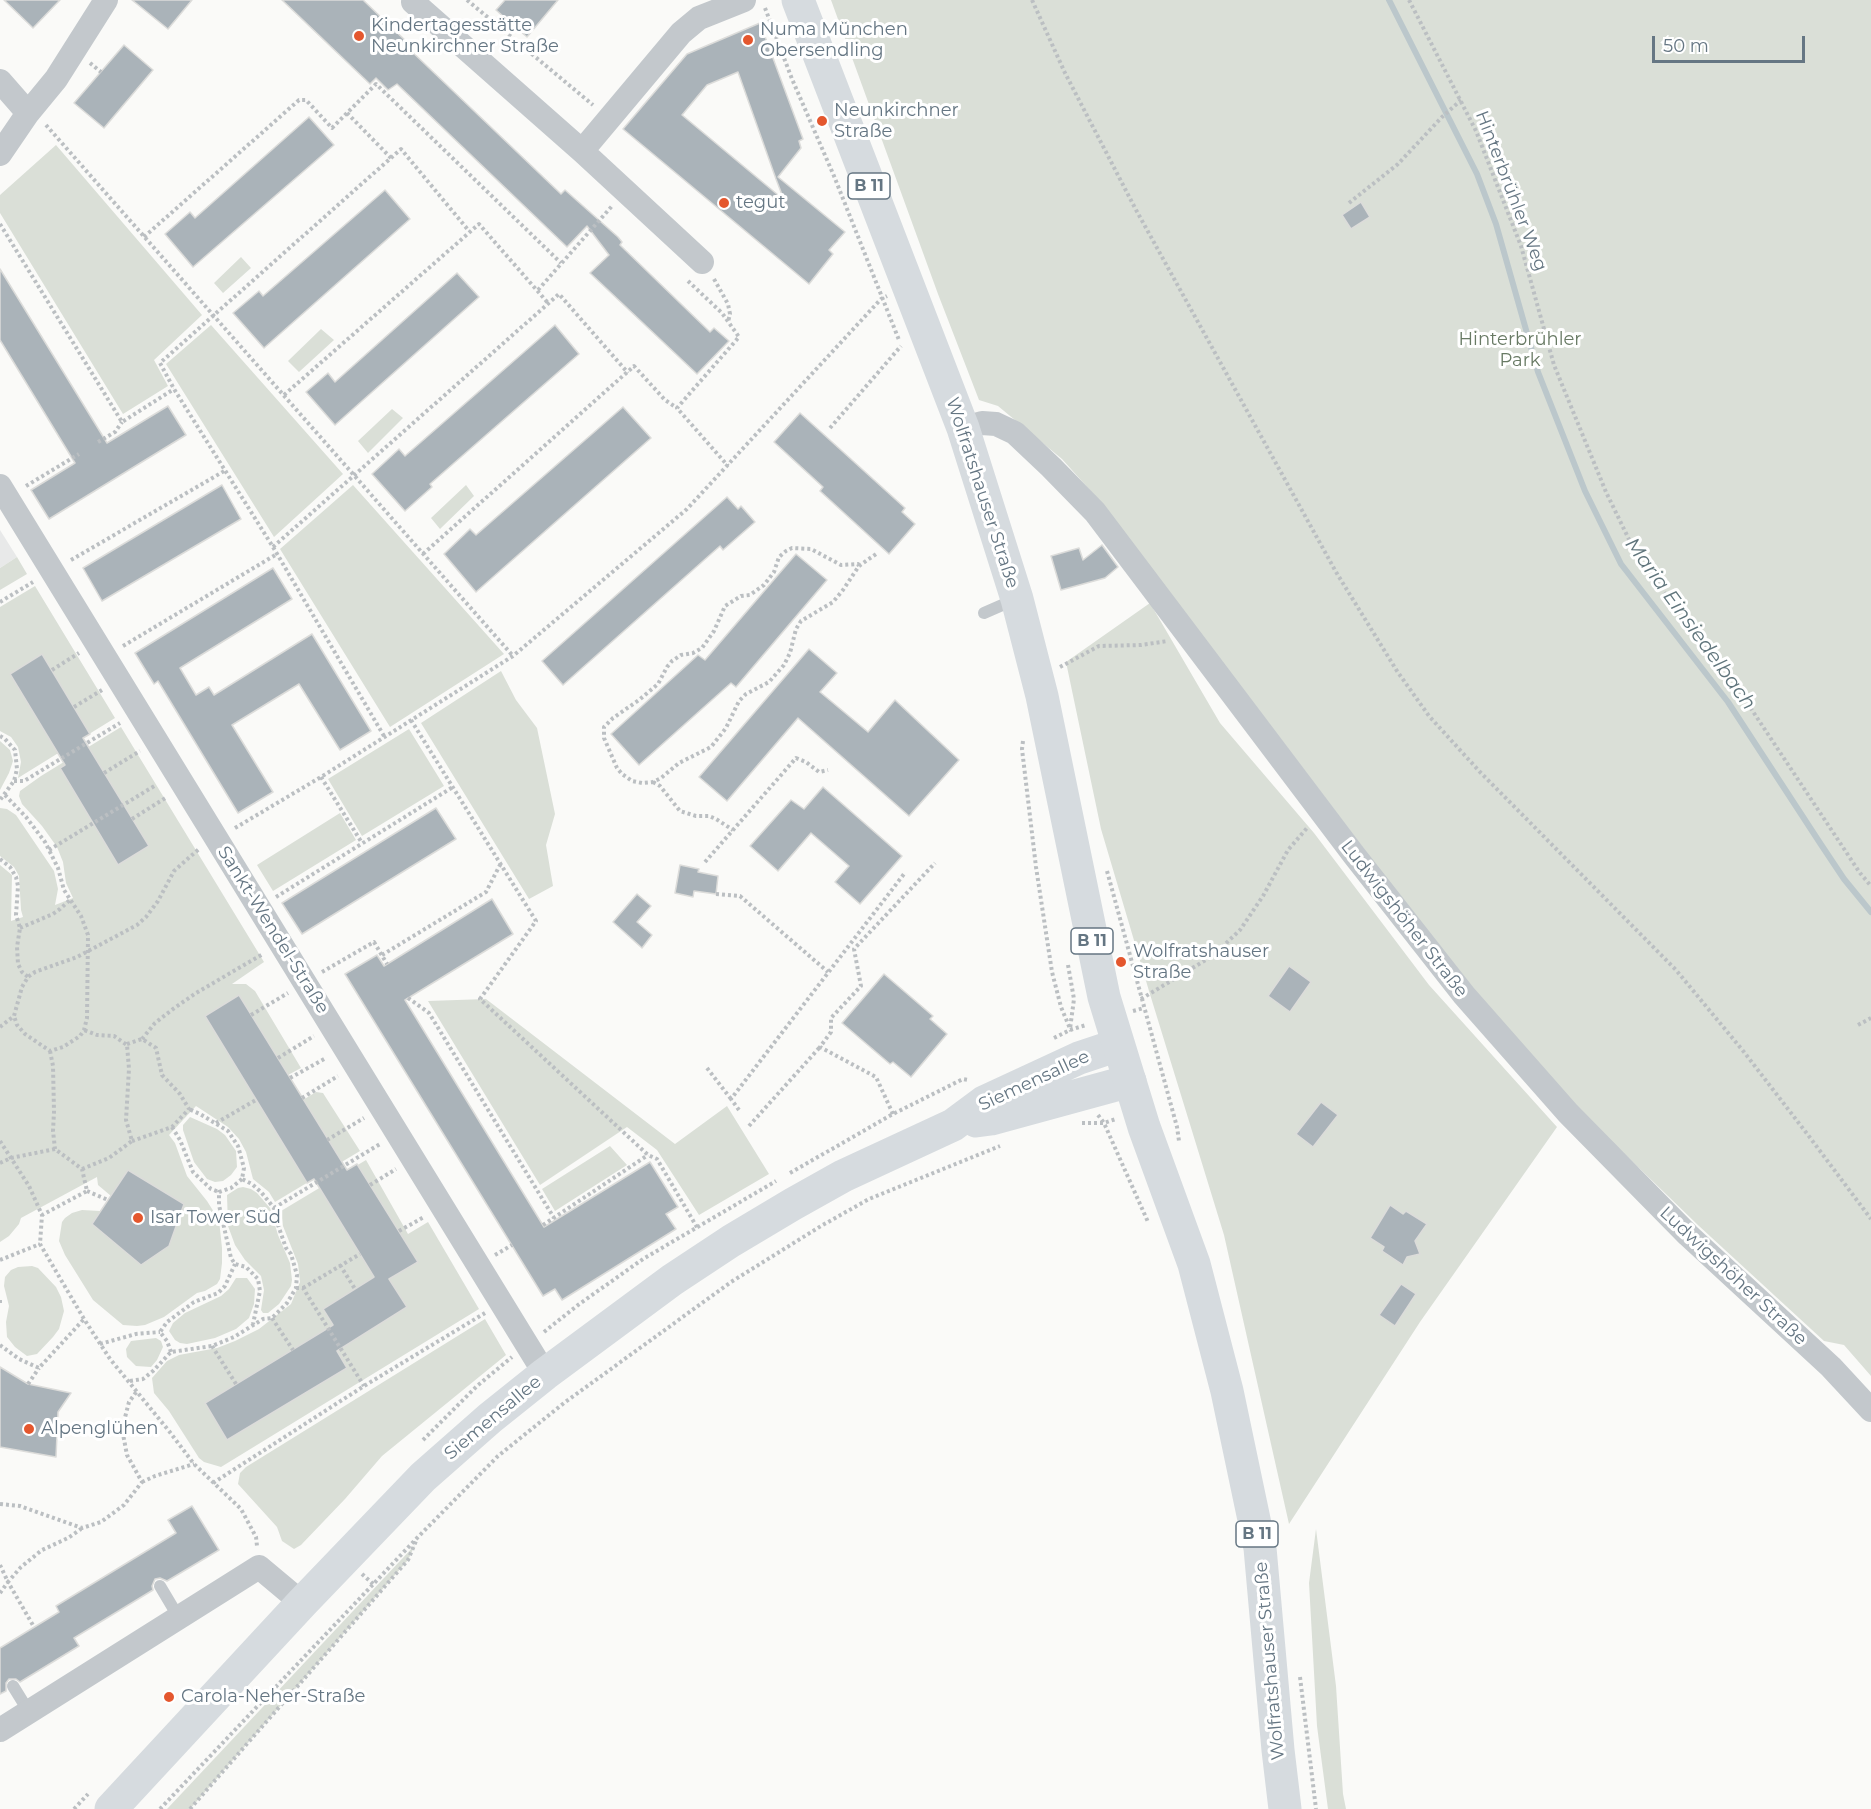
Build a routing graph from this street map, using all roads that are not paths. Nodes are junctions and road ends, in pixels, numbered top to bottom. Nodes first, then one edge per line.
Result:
1 (105, 0) edge
2 (744, 0) edge
3 (798, 0) edge
4 (414, 2) dead end
5 (0, 81) edge
6 (28, 114) junction
7 (582, 151) junction
8 (0, 154) edge
9 (695, 271) road end
10 (963, 428) junction
11 (4, 492) edge
12 (1017, 598) junction
13 (984, 613) dead end
14 (1118, 1045) junction
15 (1130, 1081) junction
16 (953, 1125) junction
17 (545, 1374) junction
18 (1871, 1410) edge
19 (160, 1586) dead end
20 (303, 1603) junction
21 (179, 1618) junction
22 (13, 1686) dead end
23 (29, 1712) junction
24 (0, 1730) edge
25 (111, 1809) edge
26 (1285, 1809) edge

1 - 6 street
2 - 7 street
3 - 10 main road, Wolfratshauser Straße / B 11
4 - 7 street
5 - 6 street
6 - 8 street
7 - 9 street
10 - 12 main road, Wolfratshauser Straße / B 11
10 - 18 street, Ludwigshöher Straße
11 - 17 street, Sankt-Wendel-Straße
12 - 13 lane
12 - 14 main road, Wolfratshauser Straße / B 11
14 - 15 main road, Wolfratshauser Straße / B 11
14 - 16 main road, Siemensallee
15 - 16 main road, Siemensallee
15 - 26 main road, Wolfratshauser Straße / B 11
16 - 17 main road, Siemensallee
17 - 20 main road, Siemensallee
19 - 21 lane
20 - 21 street
20 - 25 main road, Siemensallee
21 - 23 street
22 - 23 lane
23 - 24 street

